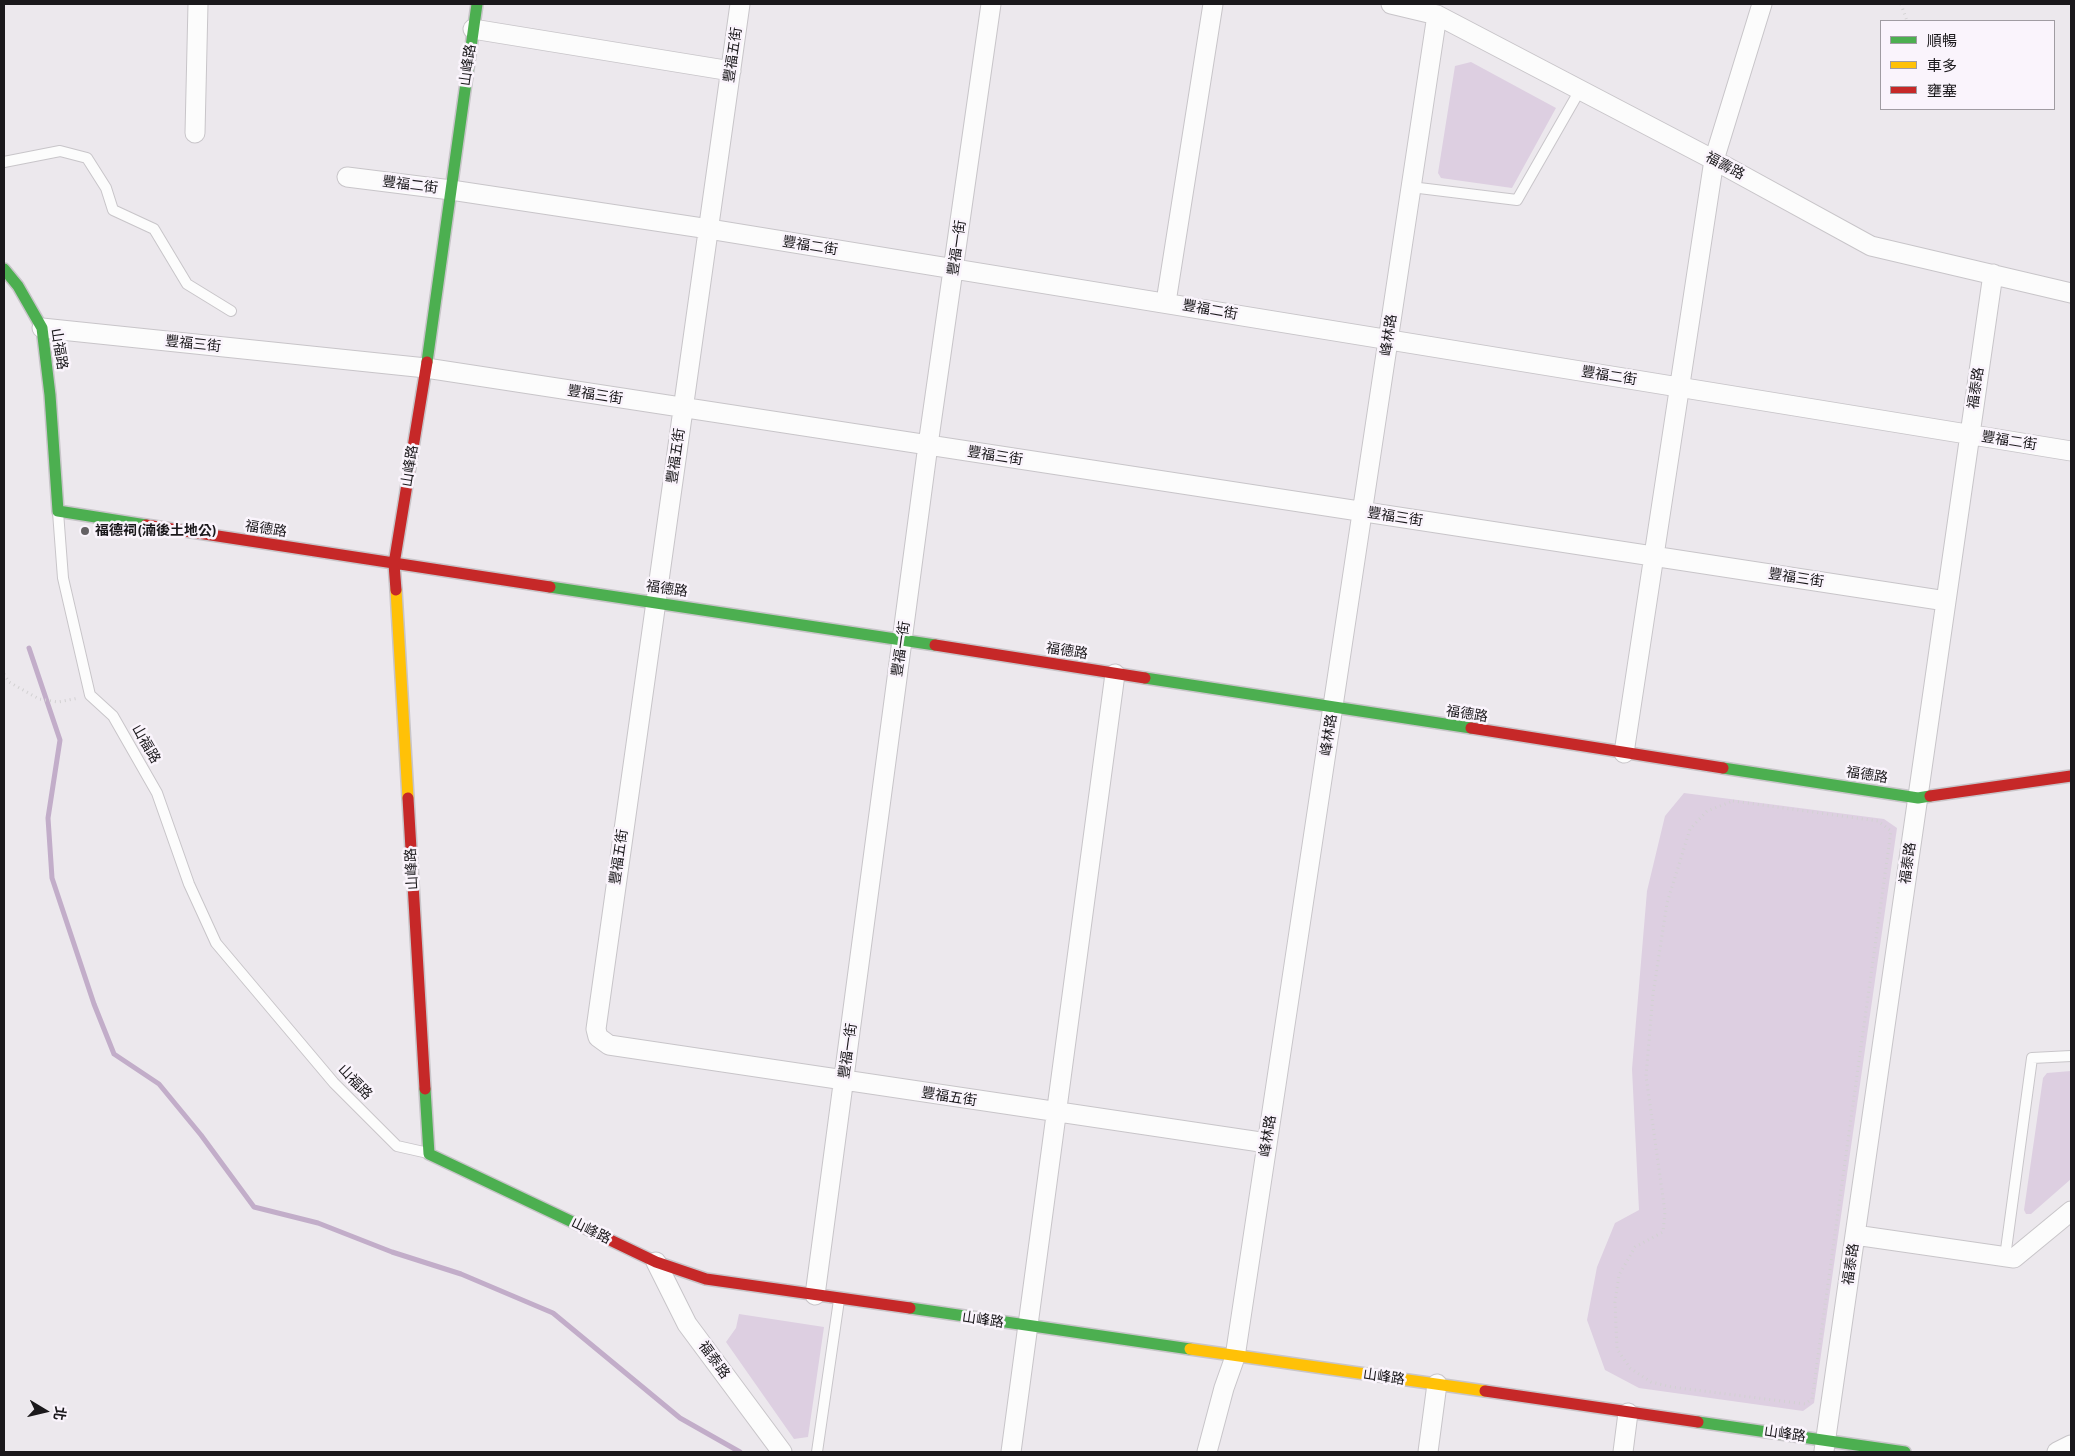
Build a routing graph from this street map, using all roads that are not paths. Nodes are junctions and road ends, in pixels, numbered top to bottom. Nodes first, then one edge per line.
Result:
1 (198, 4) edge
2 (476, 4) edge
3 (740, 4) edge
4 (991, 4) edge
5 (1213, 4) edge
6 (1391, 4) edge
7 (1762, 4) edge
8 (1437, 15) junction
9 (473, 30) junction
10 (731, 71) junction
11 (1580, 90) junction
12 (195, 133) dead end
13 (1714, 160) junction
14 (4, 162) edge
15 (347, 177) dead end
16 (1411, 187) junction
17 (451, 190) junction
18 (709, 229) junction
19 (4, 269) edge
20 (954, 269) junction
21 (1992, 274) junction
22 (2071, 293) edge
23 (1166, 302) junction
24 (231, 312) dead end
25 (42, 328) junction
26 (1388, 340) junction
27 (426, 368) junction
28 (1678, 387) junction
29 (683, 408) junction
30 (1970, 435) junction
31 (928, 445) junction
32 (2071, 451) edge
33 (58, 511) junction
34 (1363, 512) junction
35 (1653, 556) junction
36 (394, 564) junction
37 (1946, 601) junction
38 (654, 602) junction
39 (902, 640) junction
40 (1115, 674) junction
41 (1333, 708) junction
42 (1624, 753) junction
43 (2071, 776) edge
44 (1918, 798) junction
45 (2071, 1056) edge
46 (844, 1081) junction
47 (1057, 1114) junction
48 (1267, 1143) junction
49 (429, 1154) junction
50 (2071, 1211) edge
51 (1855, 1235) junction
52 (2006, 1257) junction
53 (656, 1262) junction
54 (815, 1295) junction
55 (840, 1299) junction
56 (1028, 1326) junction
57 (1235, 1357) junction
58 (1437, 1384) junction
59 (1628, 1413) junction
60 (2071, 1445) edge
61 (1825, 1446) edge
62 (782, 1452) edge
63 (817, 1452) edge
64 (1012, 1452) edge
65 (1207, 1452) edge
66 (1428, 1452) edge
67 (1623, 1452) edge
68 (1906, 1452) edge
69 (2057, 1452) edge

1 - 12 street
2 - 9 street, 山峰路
3 - 10 street, 豐福五街
4 - 20 street, 豐福一街
5 - 23 street
6 - 8 street, 福壽路
7 - 13 street
8 - 11 street, 福壽路
8 - 16 street, 峰林路
9 - 10 street
9 - 17 street, 山峰路
10 - 18 street, 豐福五街
11 - 13 street, 福壽路
11 - 16 lane
13 - 21 street, 福壽路
13 - 28 street
14 - 24 lane
15 - 17 street, 豐福二街
16 - 26 street, 峰林路
17 - 18 street, 豐福二街
17 - 27 street, 山峰路
18 - 20 street, 豐福二街
18 - 29 street, 豐福五街
19 - 25 street, 山福路
20 - 23 street, 豐福二街
20 - 31 street, 豐福一街
21 - 22 street, 福壽路
21 - 30 street, 福泰路
23 - 26 street, 豐福二街
25 - 27 street, 豐福三街
25 - 33 street, 山福路
26 - 28 street, 豐福二街
26 - 34 street, 峰林路
27 - 29 street, 豐福三街
27 - 36 street, 山峰路
28 - 30 street, 豐福二街
28 - 35 street
29 - 31 street, 豐福三街
29 - 38 street, 豐福五街
30 - 32 street, 豐福二街
30 - 37 street, 福泰路
31 - 34 street, 豐福三街
31 - 39 street, 豐福一街
33 - 36 street, 福德路
33 - 49 lane, 山福路
34 - 35 street, 豐福三街
34 - 41 street, 峰林路
35 - 37 street, 豐福三街
35 - 42 street
36 - 38 street, 福德路
36 - 49 street, 山峰路
37 - 44 street, 福泰路
38 - 39 street, 福德路
38 - 46 street, 豐福五街
39 - 40 street, 福德路
39 - 46 street, 豐福一街
40 - 41 street, 福德路
40 - 47 street
41 - 42 street, 福德路
41 - 48 street, 峰林路
42 - 44 street, 福德路
43 - 44 street, 福德路
44 - 51 street, 福泰路
45 - 52 lane
46 - 47 street, 豐福五街
46 - 54 street, 豐福一街
47 - 48 street, 豐福五街
47 - 56 street
48 - 57 street, 峰林路
49 - 53 street, 山峰路
50 - 52 street
51 - 52 street
51 - 61 street, 福泰路
53 - 54 street, 山峰路
53 - 62 street, 福泰路
54 - 55 street, 山峰路
55 - 56 street, 山峰路
55 - 63 lane
56 - 57 street, 山峰路
56 - 64 street
57 - 58 street, 山峰路
57 - 65 street, 峰林路
58 - 59 street, 山峰路
58 - 66 street
59 - 61 street, 山峰路
59 - 67 street
60 - 69 street
61 - 68 street, 山峰路

